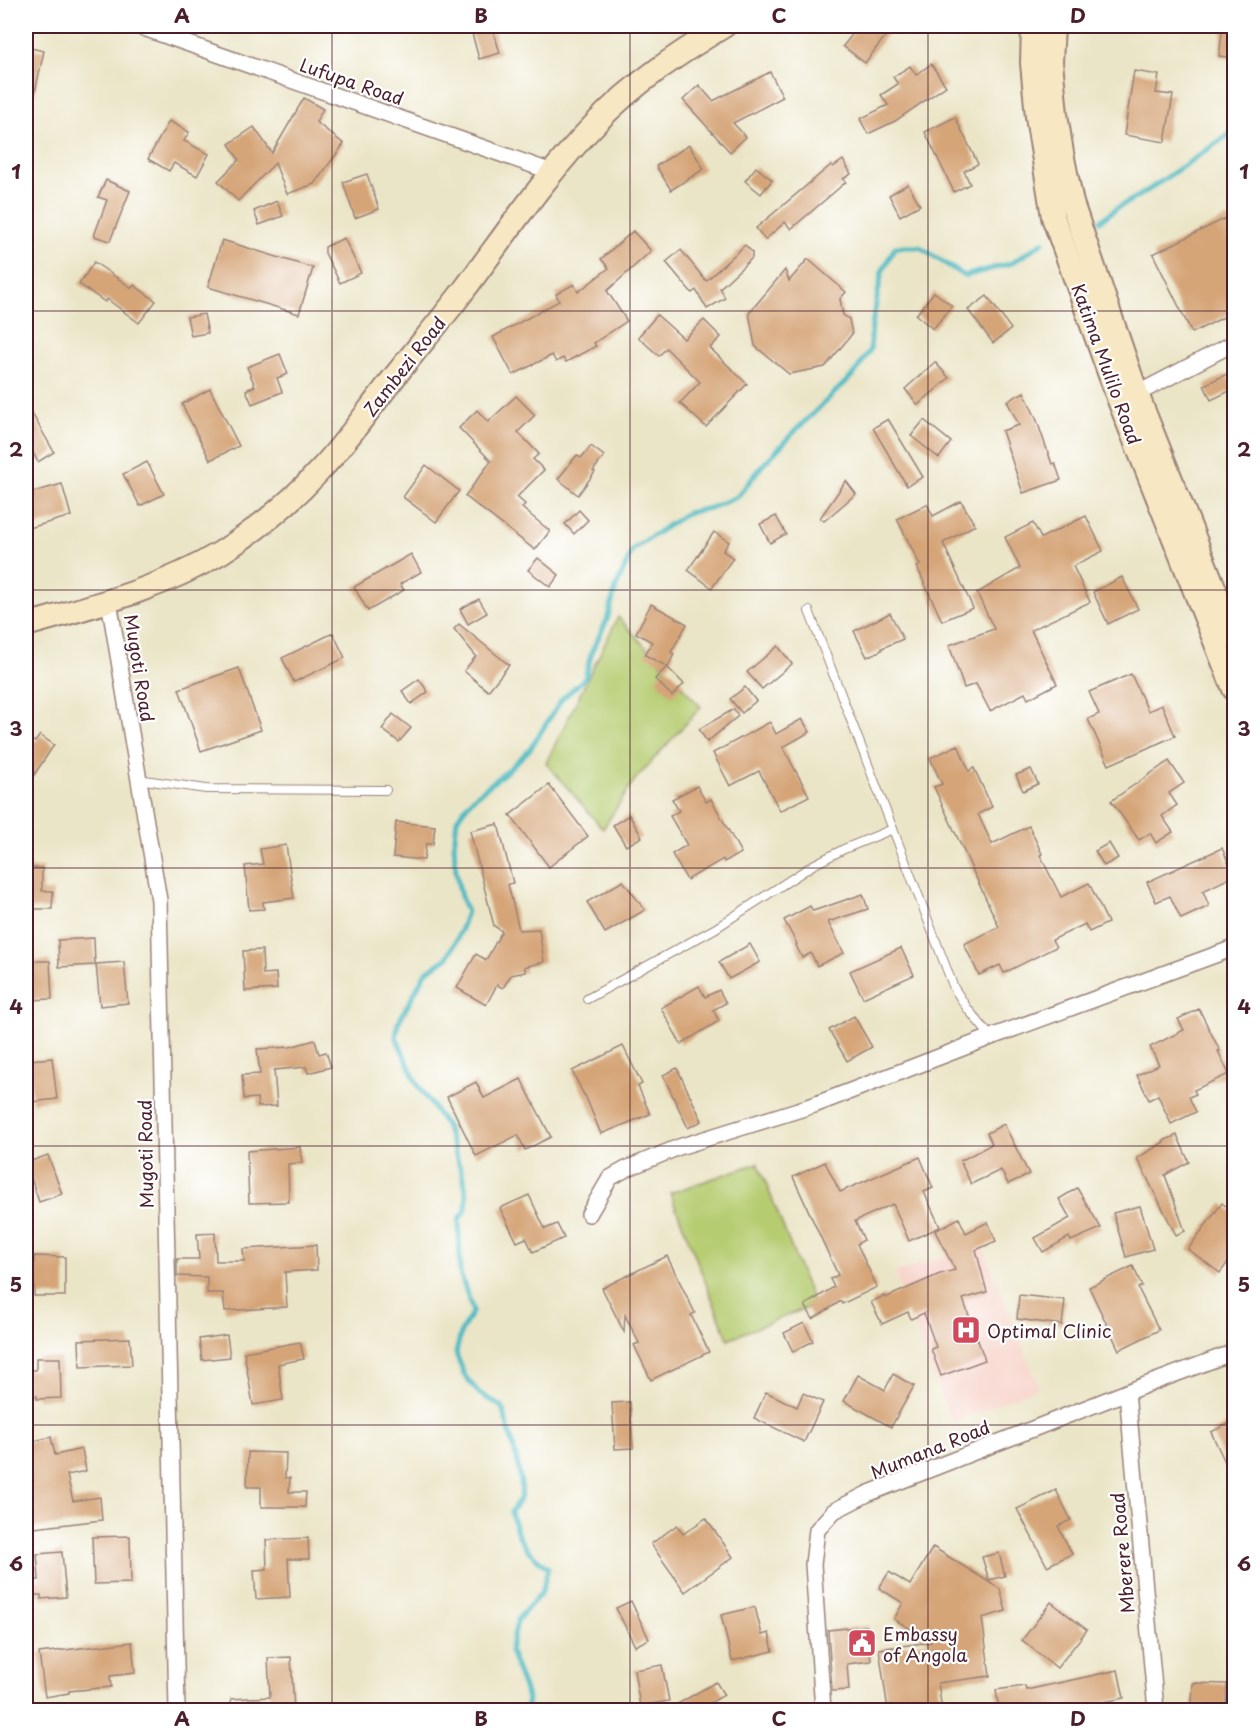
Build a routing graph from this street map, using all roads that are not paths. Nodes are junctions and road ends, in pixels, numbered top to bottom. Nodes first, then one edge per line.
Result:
1 (138, 26) edge
2 (724, 26) edge
3 (1034, 26) edge
4 (1053, 26) edge
5 (552, 172) junction
6 (1234, 343) edge
7 (1129, 399) junction
8 (109, 601) junction
9 (809, 611) dead end
10 (26, 626) edge
11 (1234, 637) edge
12 (1234, 689) edge
13 (138, 779) junction
14 (386, 790) dead end
15 (893, 829) junction
16 (1234, 948) edge
17 (587, 999) dead end
18 (991, 1037) junction
19 (589, 1214) dead end
20 (1234, 1352) edge
21 (1127, 1392) junction
22 (177, 1710) edge
23 (823, 1710) edge
24 (1156, 1710) edge

1 - 5 street, Lufupa Road
2 - 5 main road, Zambezi Road
3 - 7 main road, Katima Mulilo Road
4 - 7 main road, Katima Mulilo Road
5 - 8 main road, Zambezi Road
6 - 7 street
7 - 11 main road, Katima Mulilo Road
7 - 12 main road, Katima Mulilo Road
8 - 10 main road, Zambezi Road
8 - 13 street, Mugoti Road
9 - 15 lane
13 - 14 lane
13 - 22 street, Mugoti Road
15 - 17 lane
15 - 18 lane
16 - 18 street
18 - 19 street
20 - 21 street, Mumana Road
21 - 23 street, Mumana Road
21 - 24 street, Mberere Road

